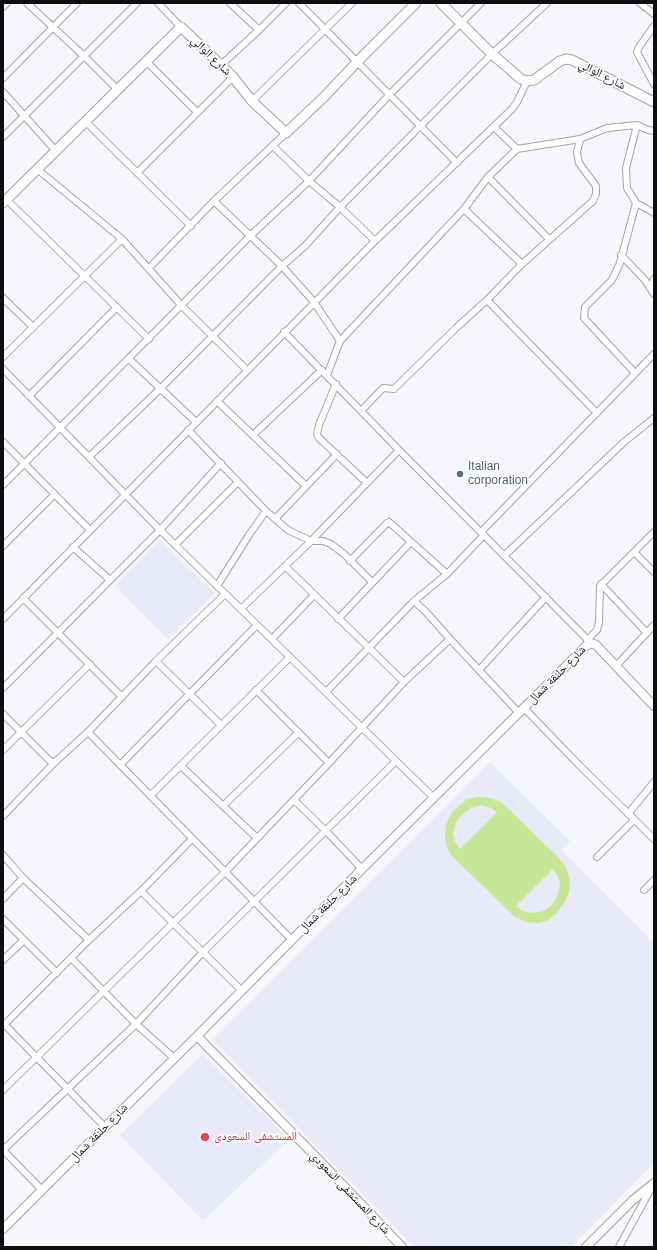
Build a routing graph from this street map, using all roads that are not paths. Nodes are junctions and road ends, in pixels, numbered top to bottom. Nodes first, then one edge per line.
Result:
1 (7, 3) edge
2 (27, 3) edge
3 (77, 3) edge
4 (137, 3) edge
5 (158, 3) edge
6 (230, 3) edge
7 (286, 3) edge
8 (299, 3) edge
9 (352, 3) edge
10 (416, 3) edge
11 (441, 3) edge
12 (482, 3) edge
13 (547, 3) edge
14 (640, 3) edge
15 (3, 7) edge
16 (654, 14) edge
17 (461, 23) junction
18 (654, 26) edge
19 (53, 27) junction
20 (181, 27) junction
21 (326, 29) junction
22 (259, 30) junction
23 (492, 54) junction
24 (84, 56) junction
25 (146, 61) junction
26 (358, 61) junction
27 (221, 65) junction
28 (233, 77) junction
29 (3, 78) edge
30 (527, 81) junction
31 (654, 84) edge
32 (118, 90) junction
33 (3, 92) edge
34 (390, 94) junction
35 (252, 101) junction
36 (654, 102) edge
37 (197, 112) junction
38 (24, 116) junction
39 (86, 122) junction
40 (637, 125) junction
41 (421, 126) junction
42 (494, 127) junction
43 (654, 131) edge
44 (286, 133) junction
45 (3, 137) edge
46 (580, 139) junction
47 (273, 146) junction
48 (516, 149) junction
49 (56, 151) junction
50 (457, 163) junction
51 (37, 169) junction
52 (137, 173) junction
53 (488, 177) junction
54 (309, 180) junction
55 (5, 202) edge
56 (214, 202) junction
57 (636, 203) junction
58 (340, 207) junction
59 (464, 209) junction
60 (654, 213) edge
61 (191, 226) junction
62 (250, 236) junction
63 (122, 239) junction
64 (549, 239) junction
65 (375, 241) junction
66 (621, 255) junction
67 (522, 264) junction
68 (282, 266) junction
69 (149, 268) junction
70 (84, 276) junction
71 (654, 279) edge
72 (650, 288) junction
73 (654, 294) edge
74 (3, 298) edge
75 (487, 300) junction
76 (314, 302) junction
77 (182, 306) junction
78 (116, 307) junction
79 (33, 327) junction
80 (284, 332) junction
81 (213, 336) junction
82 (149, 339) junction
83 (340, 341) junction
84 (654, 354) edge
85 (3, 357) edge
86 (129, 359) junction
87 (3, 369) edge
88 (247, 370) junction
89 (322, 370) junction
90 (635, 373) junction
91 (327, 375) junction
92 (336, 384) junction
93 (160, 389) junction
94 (29, 396) junction
95 (217, 401) junction
96 (362, 410) junction
97 (597, 413) junction
98 (654, 418) edge
99 (196, 422) junction
100 (61, 428) junction
101 (188, 430) junction
102 (253, 435) junction
103 (3, 442) edge
104 (399, 450) junction
105 (337, 454) junction
106 (89, 457) junction
107 (220, 462) junction
108 (24, 464) junction
109 (238, 482) junction
110 (368, 483) junction
111 (3, 485) edge
112 (306, 486) junction
113 (126, 494) junction
114 (54, 495) junction
115 (266, 510) junction
116 (276, 519) junction
117 (90, 530) junction
118 (160, 530) junction
119 (483, 533) junction
120 (654, 533) edge
121 (311, 541) junction
122 (411, 542) junction
123 (175, 545) junction
124 (3, 546) edge
125 (73, 547) junction
126 (634, 552) junction
127 (504, 556) junction
128 (350, 561) junction
129 (285, 566) junction
130 (654, 572) edge
131 (447, 574) junction
132 (110, 580) junction
133 (372, 582) junction
134 (601, 584) junction
135 (218, 586) junction
136 (225, 594) junction
137 (314, 595) junction
138 (546, 597) junction
139 (24, 598) junction
140 (414, 601) junction
141 (241, 609) junction
142 (3, 619) edge
143 (338, 619) junction
144 (257, 625) junction
145 (654, 625) edge
146 (58, 632) junction
147 (647, 633) junction
148 (272, 639) junction
149 (450, 639) junction
150 (589, 642) junction
151 (368, 648) junction
152 (290, 657) junction
153 (156, 661) junction
154 (90, 664) junction
155 (616, 666) junction
156 (479, 670) junction
157 (404, 682) junction
158 (3, 688) edge
159 (256, 690) junction
160 (326, 692) junction
161 (189, 694) junction
162 (122, 697) junction
163 (654, 706) edge
164 (522, 710) junction
165 (3, 714) edge
166 (221, 725) junction
167 (362, 727) junction
168 (22, 732) junction
169 (88, 732) junction
170 (298, 733) junction
171 (3, 750) edge
172 (396, 761) junction
173 (55, 762) junction
174 (329, 763) junction
175 (120, 765) junction
176 (181, 766) junction
177 (654, 782) edge
178 (150, 796) junction
179 (434, 798) junction
180 (294, 800) junction
181 (224, 806) junction
182 (628, 814) junction
183 (3, 816) edge
184 (634, 820) junction
185 (654, 829) edge
186 (326, 831) junction
187 (649, 834) junction
188 (257, 838) junction
189 (192, 839) junction
190 (654, 839) edge
191 (3, 856) edge
192 (597, 858) dead end
193 (362, 869) junction
194 (225, 872) junction
195 (23, 878) junction
196 (654, 880) edge
197 (141, 890) junction
198 (644, 890) dead end
199 (3, 899) edge
200 (255, 902) junction
201 (3, 919) edge
202 (172, 923) junction
203 (24, 940) junction
204 (89, 940) junction
205 (292, 940) junction
206 (203, 952) junction
207 (72, 958) junction
208 (3, 960) edge
209 (57, 973) junction
210 (104, 991) junction
211 (242, 991) junction
212 (136, 1024) junction
213 (4, 1025) edge
214 (197, 1036) junction
215 (37, 1057) junction
216 (174, 1058) junction
217 (67, 1088) junction
218 (3, 1090) edge
219 (104, 1127) junction
220 (3, 1150) edge
221 (654, 1183) edge
222 (42, 1190) junction
223 (3, 1229) edge
224 (402, 1247) edge
225 (586, 1247) edge
226 (619, 1247) edge

1 - 15 street
2 - 19 street
3 - 19 street
4 - 24 street
5 - 20 street
6 - 22 street
7 - 22 street
8 - 21 street
9 - 21 street
10 - 26 main road
11 - 17 main road
12 - 17 street
13 - 23 street
14 - 16 street
17 - 23 main road
17 - 34 street
18 - 31 street
19 - 24 street
19 - 29 street
20 - 25 main road, شارع الوالي
20 - 27 main road, شارع الوالي
21 - 26 street
21 - 35 street
22 - 27 street
23 - 30 main road
23 - 41 street
24 - 32 street
24 - 38 street
25 - 32 main road, شارع الوالي
25 - 37 street
26 - 34 street
26 - 44 main road
27 - 28 main road, شارع الوالي
28 - 35 main road, شارع الوالي
28 - 37 street
30 - 36 main road, شارع الوالي
30 - 42 street
32 - 39 main road, شارع الوالي
33 - 38 street
34 - 41 street
34 - 54 street
35 - 44 main road, شارع الوالي
37 - 52 street
38 - 45 street
38 - 49 street
39 - 49 main road, شارع الوالي
39 - 52 street
40 - 43 street
40 - 46 street
40 - 57 street
41 - 50 street
41 - 58 street
42 - 48 street
42 - 50 street
44 - 47 street
46 - 48 street
46 - 64 street
47 - 54 street
47 - 56 street
48 - 53 street
49 - 51 main road, شارع الوالي
50 - 65 street
51 - 55 main road, شارع الوالي
51 - 63 street
52 - 61 street
53 - 59 street
53 - 64 street
54 - 58 street
54 - 62 street
55 - 70 street
56 - 61 street
56 - 62 street
57 - 60 street
57 - 66 street
58 - 65 street
58 - 68 street
59 - 67 street
59 - 83 street
61 - 69 street
62 - 68 street
62 - 77 street
63 - 69 street
63 - 70 street
64 - 67 street
65 - 76 street
66 - 72 street
66 - 90 street
67 - 75 street
68 - 76 street
68 - 81 street
69 - 77 street
70 - 78 street
70 - 79 street
71 - 72 street
72 - 73 street
74 - 79 street
75 - 96 street
75 - 97 street
76 - 80 street
76 - 83 street
77 - 81 street
77 - 82 street
78 - 82 street
78 - 94 street
79 - 85 street
80 - 88 street
80 - 89 street
81 - 88 street
81 - 93 street
82 - 86 street
83 - 91 street
84 - 90 street
86 - 93 street
86 - 100 street
87 - 94 street
88 - 95 street
89 - 91 street
89 - 102 street
90 - 97 street
91 - 92 street
92 - 96 street
92 - 105 street
93 - 99 street
93 - 106 street
94 - 100 street
95 - 99 street
95 - 102 street
96 - 104 street
97 - 119 street
98 - 127 street
99 - 101 street
100 - 106 street
100 - 108 street
101 - 107 street
101 - 113 street
102 - 112 street
103 - 108 street
104 - 110 street
104 - 119 street
105 - 110 street
105 - 112 street
106 - 113 street
107 - 109 street
107 - 118 street
108 - 111 street
108 - 114 street
109 - 115 street
109 - 123 street
110 - 121 street
112 - 116 street
113 - 117 street
113 - 118 street
114 - 117 street
114 - 124 street
115 - 116 street
115 - 135 street
116 - 121 street
117 - 125 street
118 - 123 street
118 - 132 street
119 - 127 street
119 - 131 street
120 - 126 street
121 - 128 street
121 - 129 street
122 - 128 street
122 - 131 street
122 - 133 street
123 - 135 street
125 - 132 street
125 - 139 street
126 - 130 street
126 - 134 street
127 - 138 street
128 - 133 street
129 - 137 street
129 - 141 street
131 - 140 street
132 - 146 street
133 - 143 street
134 - 147 street
134 - 150 street
135 - 136 street
136 - 141 street
136 - 153 street
137 - 143 street
137 - 148 street
138 - 150 street
138 - 156 street
139 - 142 street
139 - 146 street
140 - 149 street
140 - 151 street
141 - 144 street
143 - 151 street
144 - 148 street
144 - 161 street
145 - 147 street
146 - 154 street
146 - 158 street
147 - 155 street
148 - 152 street
149 - 156 street
149 - 157 street
150 - 155 street, شارع حلنقة شمال
150 - 164 street, شارع حلنقة شمال
151 - 157 street
151 - 160 street
152 - 159 street
152 - 160 street
153 - 161 street
153 - 162 street
154 - 162 street
154 - 168 street
155 - 163 street, شارع حلنقة شمال
156 - 164 street
157 - 167 street
159 - 166 street
159 - 170 street
160 - 167 street
161 - 166 street
161 - 175 street
162 - 169 street
164 - 179 street, شارع حلنقة شمال
164 - 182 street
165 - 168 street
166 - 176 street
167 - 172 street
167 - 174 street
168 - 171 street
168 - 173 street
169 - 173 street
169 - 175 street
170 - 174 street
170 - 181 street
172 - 179 street
172 - 186 street
173 - 183 street
174 - 180 street
175 - 178 street
176 - 178 street
176 - 181 street
177 - 182 street
178 - 189 street
179 - 193 street, شارع حلنقة شمال
180 - 186 street
180 - 188 street
181 - 188 street
182 - 184 street
184 - 187 street
184 - 192 street
185 - 187 street
186 - 193 street
186 - 200 street
187 - 190 street
188 - 194 street
189 - 194 street
189 - 197 street
191 - 195 street
193 - 205 street, شارع حلنقة شمال
194 - 200 street
194 - 202 street
195 - 199 street
195 - 204 street
196 - 198 street
197 - 202 street
197 - 204 street
200 - 205 street
200 - 206 street
201 - 203 street
202 - 206 street
202 - 210 street
203 - 208 street
203 - 209 street
204 - 207 street
205 - 211 street, شارع حلنقة شمال
206 - 211 street
206 - 212 street
207 - 209 street
207 - 210 street
209 - 213 street
210 - 212 street
210 - 215 street
211 - 214 street, شارع حلنقة شمال
212 - 216 street
212 - 217 street
213 - 215 street
214 - 216 street, شارع حلنقة شمال
214 - 224 street, شارع المستشفى السعودي
215 - 217 street
215 - 218 street
216 - 219 street, شارع حلنقة شمال
217 - 219 street
217 - 220 street
219 - 222 street, شارع حلنقة شمال
220 - 222 street
221 - 225 street
221 - 226 street
222 - 223 street, شارع حلنقة شمال

